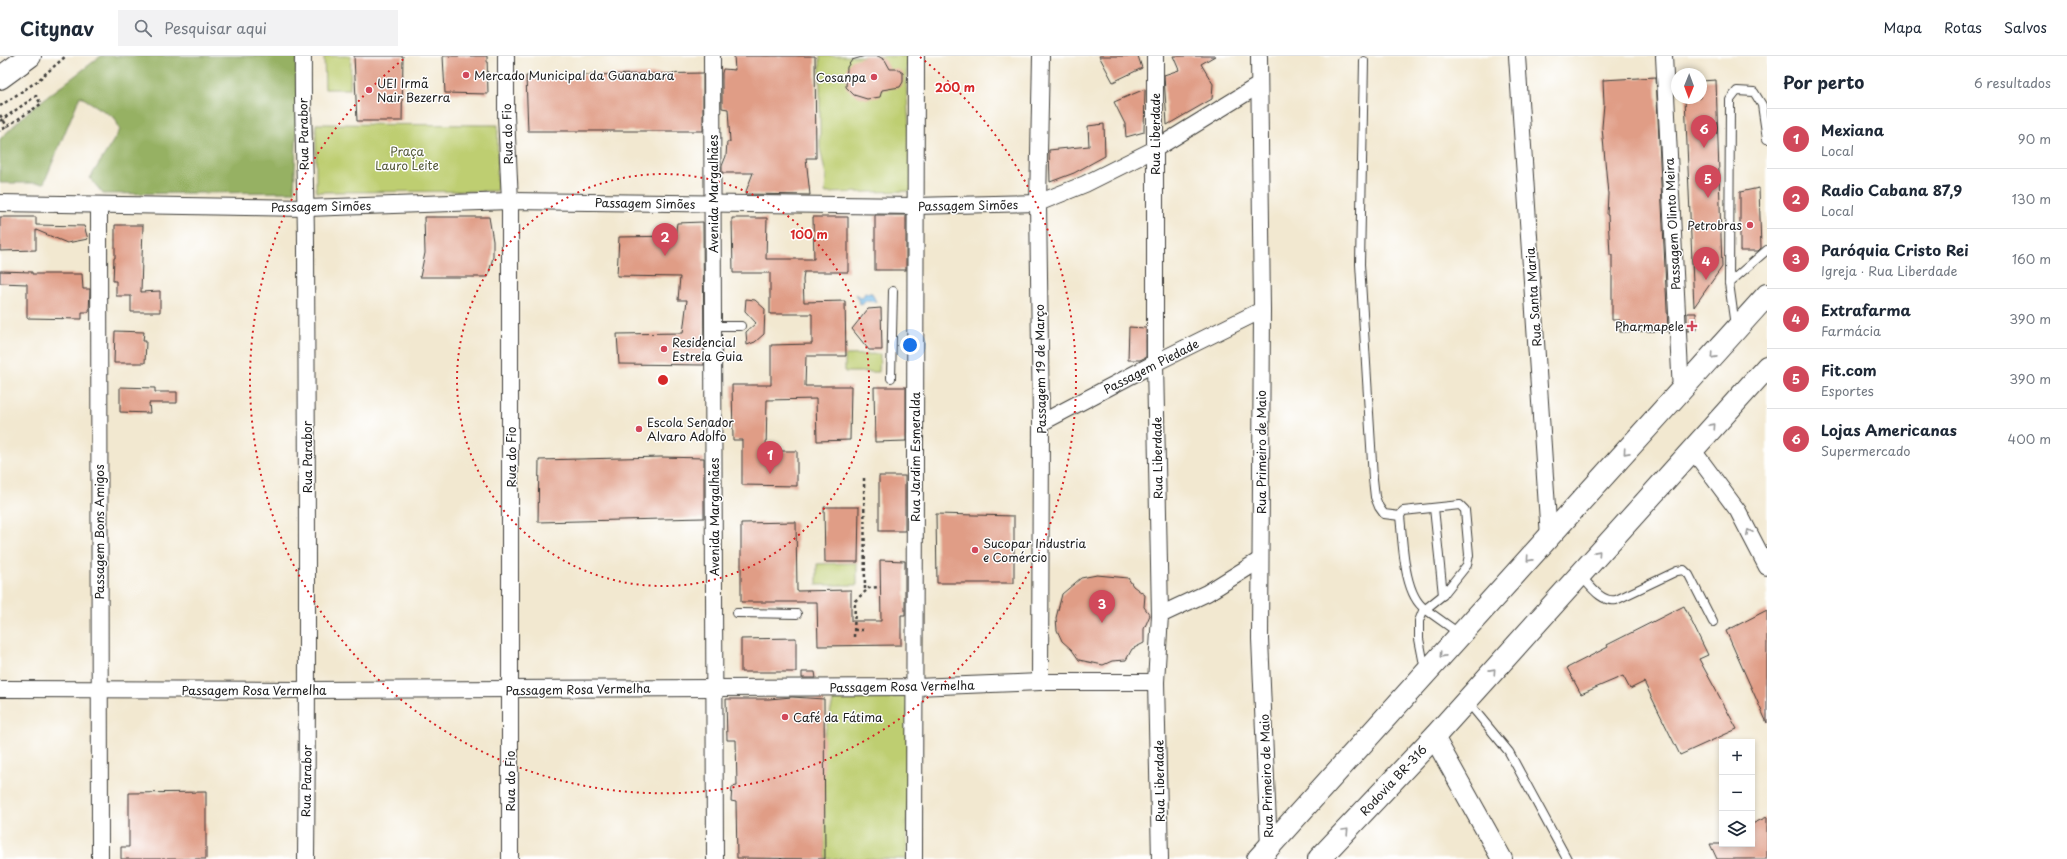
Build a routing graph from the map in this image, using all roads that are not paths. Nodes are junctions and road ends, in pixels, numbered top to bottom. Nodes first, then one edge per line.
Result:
1 (30, 56) edge
2 (303, 56) edge
3 (506, 56) edge
4 (712, 56) edge
5 (916, 56) edge
6 (1042, 56) edge
7 (1155, 56) edge
8 (1259, 56) edge
9 (1517, 56) edge
10 (1664, 56) edge
11 (1364, 61) dead end
12 (0, 78) edge
13 (1259, 85) junction
14 (1767, 139) edge
15 (1155, 149) junction
16 (510, 201) junction
17 (0, 203) edge
18 (1038, 203) junction
19 (714, 204) junction
20 (99, 205) junction
21 (915, 206) junction
22 (306, 208) junction
23 (1767, 250) edge
24 (1729, 283) junction
25 (893, 291) dead end
26 (1767, 295) edge
27 (1262, 310) junction
28 (714, 326) junction
29 (741, 326) dead end
30 (1736, 330) junction
31 (1767, 353) edge
32 (1155, 363) junction
33 (1762, 373) edge
34 (891, 378) dead end
35 (1681, 392) junction
36 (1041, 423) junction
37 (1692, 449) junction
38 (1434, 508) junction
39 (1400, 516) junction
40 (1549, 537) junction
41 (1260, 560) junction
42 (1767, 567) edge
43 (1579, 574) junction
44 (1443, 595) junction
45 (1425, 609) junction
46 (737, 613) dead end
47 (797, 614) dead end
48 (1160, 615) junction
49 (1713, 622) dead end
50 (1461, 635) junction
51 (1426, 673) junction
52 (1040, 682) junction
53 (1156, 682) junction
54 (714, 687) junction
55 (914, 687) junction
56 (0, 689) edge
57 (100, 689) junction
58 (511, 689) junction
59 (307, 690) junction
60 (1467, 700) junction
61 (1434, 737) junction
62 (1263, 853) edge
63 (100, 859) edge
64 (306, 859) edge
65 (510, 859) edge
66 (715, 859) edge
67 (914, 859) edge
68 (1160, 859) edge
69 (1319, 859) edge
70 (1502, 859) edge
71 (1567, 859) edge

1 - 12 main road
2 - 22 street, Rua Parabor
3 - 16 street, Rua do Fio
4 - 19 street, Avenida Margalhães
5 - 21 street, Rua Jardim Esmeralda
6 - 18 street, Passagem 19 de Março
7 - 15 street, Rua Liberdade
8 - 13 street, Rua Primeiro de Maio
9 - 40 street, Rua Santa Maria
10 - 35 street, Passagem Olinto Meira
11 - 39 lane
13 - 15 street, Passagem Simões
13 - 27 street, Rua Primeiro de Maio
14 - 24 lane
15 - 18 street, Passagem Simões
15 - 32 street, Rua Liberdade
16 - 19 street, Passagem Simões
16 - 22 street, Passagem Simões
16 - 58 street, Rua do Fio
17 - 20 street, Passagem Simões
18 - 21 street, Passagem Simões
18 - 36 street, Passagem 19 de Março
19 - 21 street, Passagem Simões
19 - 28 street, Avenida Margalhães
20 - 22 street, Passagem Simões
20 - 57 street, Passagem Bons Amigos
21 - 55 street, Rua Jardim Esmeralda
22 - 59 street, Rua Parabor
23 - 24 lane
24 - 30 lane
25 - 34 lane
26 - 30 main road
27 - 32 street, Passagem Piedade
27 - 41 street, Rua Primeiro de Maio
28 - 29 lane
28 - 54 street, Avenida Margalhães
30 -> 35 main road
31 - 33 main road, Rodovia BR-316
32 - 36 street, Passagem Piedade
32 - 48 street, Rua Liberdade
37 -> 33 main road, Rodovia BR-316
35 -> 40 main road
36 - 52 street, Passagem 19 de Março
42 -> 37 street
43 -> 37 main road, Rodovia BR-316
38 - 39 lane
38 - 44 lane
38 - 44 lane
39 - 45 lane
40 -> 50 main road
41 - 48 street
41 - 62 street, Rua Primeiro de Maio
43 - 49 lane
60 -> 43 main road, Rodovia BR-316
44 - 45 lane
45 - 50 lane
45 - 51 lane
46 - 47 lane
48 - 53 street, Rua Liberdade
50 -> 51 main road
51 - 62 main road
52 - 53 street, Passagem Rosa Vermelha
52 - 55 street, Passagem Rosa Vermelha
53 - 68 street, Rua Liberdade
54 - 55 street, Passagem Rosa Vermelha
54 - 58 street, Passagem Rosa Vermelha
54 - 66 street, Avenida Margalhães
55 - 67 street, Rua Jardim Esmeralda
56 - 57 street, Passagem Rosa Vermelha
57 - 59 street, Passagem Rosa Vermelha
57 - 63 street, Passagem Bons Amigos
58 - 59 street, Passagem Rosa Vermelha
58 - 65 street, Rua do Fio
59 - 64 street, Rua Parabor
60 - 61 main road, Rodovia BR-316
60 - 71 lane
69 -> 61 main road, Rodovia BR-316
61 - 70 street

